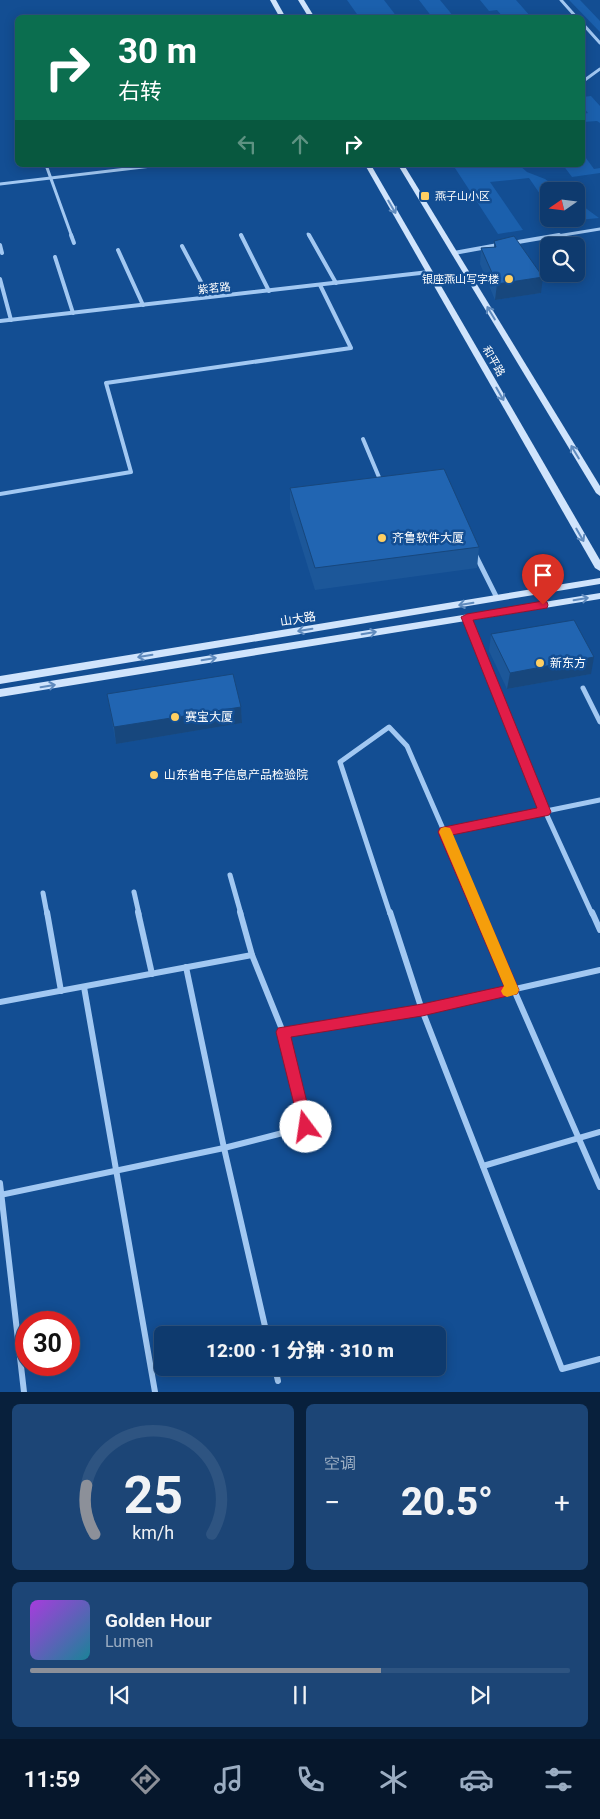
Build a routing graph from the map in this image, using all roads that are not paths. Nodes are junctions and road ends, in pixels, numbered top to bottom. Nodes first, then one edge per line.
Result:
1 (273, 0) edge
2 (301, 0) edge
3 (561, 0) edge
4 (281, 15) edge
5 (310, 15) edge
6 (574, 15) edge
7 (585, 27) edge
8 (600, 43) edge
9 (600, 69) edge
10 (585, 80) edge
11 (47, 167) edge
12 (143, 167) edge
13 (369, 167) edge
14 (402, 167) edge
15 (50, 178) junction
16 (0, 184) edge
17 (600, 229) edge
18 (308, 234) dead end
19 (242, 235) dead end
20 (74, 243) dead end
21 (0, 245) edge
22 (182, 246) dead end
23 (118, 250) dead end
24 (2, 253) dead end
25 (454, 253) junction
26 (55, 257) dead end
27 (429, 272) junction
28 (0, 279) edge
29 (336, 283) junction
30 (320, 285) junction
31 (269, 290) junction
32 (209, 297) junction
33 (143, 305) junction
34 (73, 313) junction
35 (11, 320) junction
36 (0, 321) edge
37 (363, 439) dead end
38 (384, 488) edge
39 (0, 494) edge
40 (600, 494) edge
41 (473, 549) edge
42 (600, 568) edge
43 (600, 581) edge
44 (600, 596) edge
45 (497, 598) junction
46 (467, 617) junction
47 (0, 680) edge
48 (583, 688) dead end
49 (0, 694) edge
50 (600, 722) edge
51 (600, 800) edge
52 (545, 812) junction
53 (444, 832) junction
54 (230, 874) dead end
55 (134, 892) dead end
56 (43, 893) dead end
57 (600, 930) edge
58 (252, 956) junction
59 (186, 968) junction
60 (600, 970) edge
61 (152, 974) junction
62 (84, 986) junction
63 (512, 990) junction
64 (61, 991) junction
65 (0, 1002) edge
66 (422, 1010) junction
67 (283, 1032) junction
68 (600, 1132) edge
69 (578, 1138) junction
70 (224, 1148) junction
71 (483, 1166) junction
72 (117, 1171) junction
73 (0, 1183) edge
74 (600, 1187) edge
75 (1, 1195) edge
76 (265, 1326) edge
77 (600, 1359) edge
78 (277, 1376) edge
79 (278, 1381) dead end
80 (24, 1392) edge
81 (155, 1392) edge

1 - 4 main road
2 - 5 main road
3 - 6 street
7 - 8 street
9 - 10 street
11 - 15 street
12 - 15 street
13 -> 27 main road, 和平路
14 - 25 main road, 和平路
15 - 16 street
15 - 20 street
17 - 25 street
18 - 29 street
19 - 31 street
21 - 24 street
22 - 32 street
23 - 33 street
40 -> 25 main road, 和平路
26 - 34 street
27 - 29 street, 紫茗路
27 -> 42 main road, 和平路
28 - 35 street
29 - 30 street, 紫茗路
30 - 31 street, 紫茗路
30 - 39 street
31 - 32 street, 紫茗路
32 - 33 street, 紫茗路
33 - 34 street, 紫茗路
34 - 35 street, 紫茗路
35 - 36 street, 紫茗路
37 - 38 street
41 - 45 street
43 - 45 main road, 山大路
46 -> 44 main road, 山大路
45 -> 47 main road, 山大路
49 -> 46 main road, 山大路
46 - 52 street
48 - 50 street
51 - 52 street
52 - 53 street
52 - 57 street
53 - 63 street
53 - 66 street
54 - 58 street
55 - 61 street
56 - 64 street
58 - 59 street
58 - 67 street
59 - 61 street
59 - 70 street
60 - 63 street
61 - 62 street
62 - 64 street
62 - 72 street
63 - 66 street
63 - 69 street
64 - 65 street
66 - 67 street
66 - 71 street
67 - 70 street
68 - 69 street
69 - 71 street
69 - 74 street
70 - 72 street
70 - 76 street
71 - 77 street
72 - 75 street
72 - 81 street
73 - 75 street
75 - 80 street
78 - 79 street

